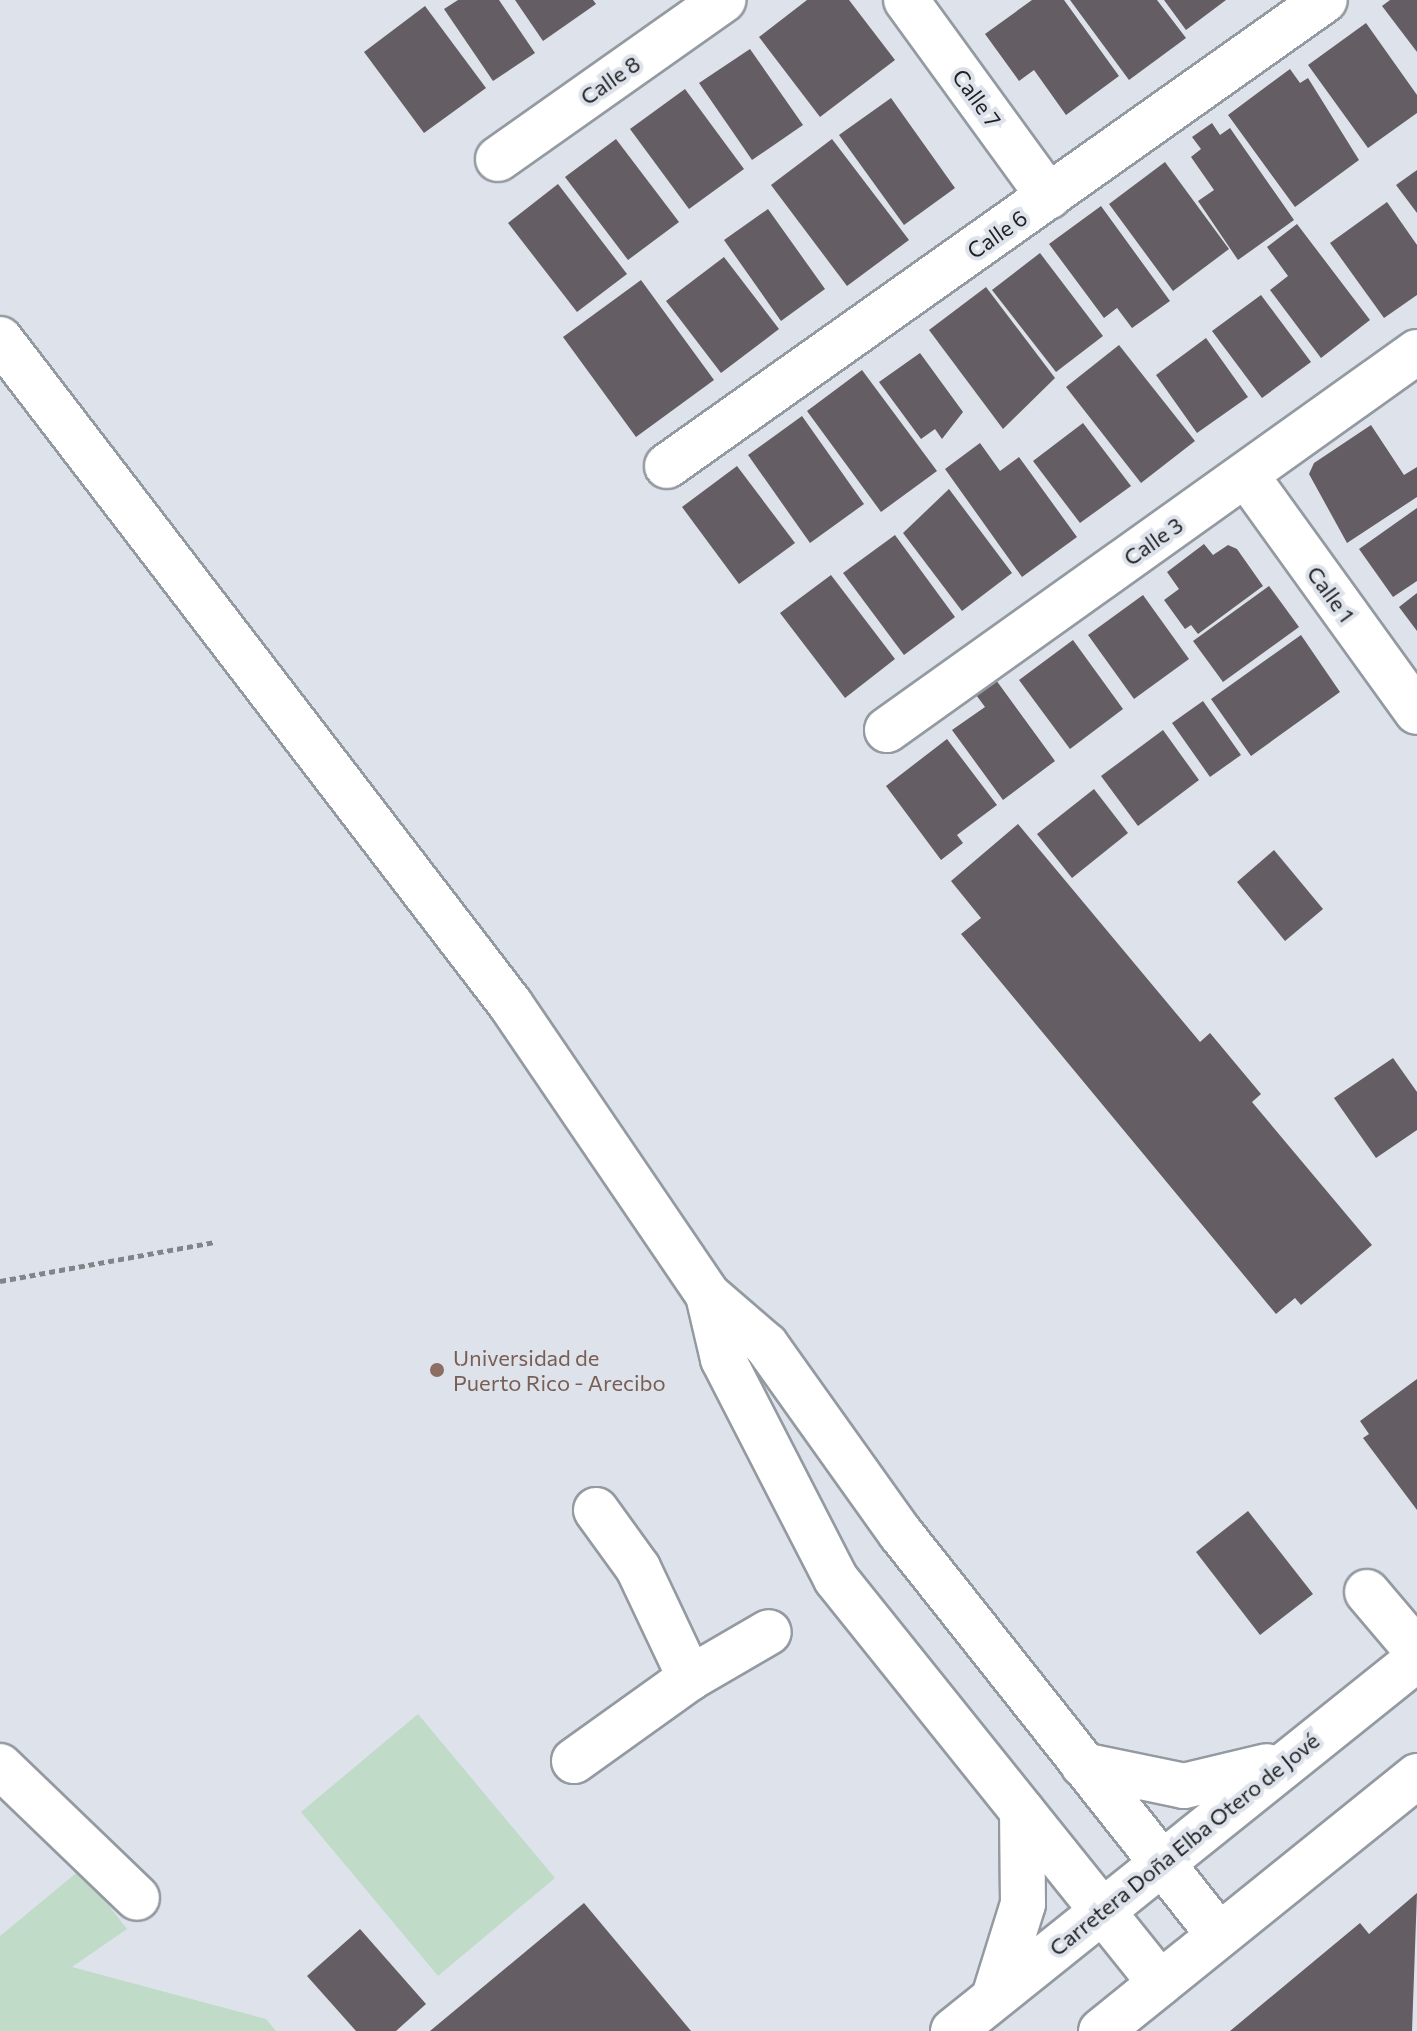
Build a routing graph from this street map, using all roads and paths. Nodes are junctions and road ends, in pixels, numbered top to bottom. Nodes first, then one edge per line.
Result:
1 (723, 0) edge
2 (906, 0) edge
3 (1325, 0) edge
4 (498, 159) dead end
5 (1049, 197) junction
6 (0, 339) edge
7 (1417, 352) edge
8 (667, 466) dead end
9 (1246, 475) junction
10 (1417, 712) edge
11 (887, 730) dead end
12 (215, 1242) dead end
13 (0, 1281) edge
14 (708, 1295) junction
15 (596, 1510) dead end
16 (1367, 1592) dead end
17 (769, 1632) dead end
18 (1417, 1651) edge
19 (1417, 1659) edge
20 (690, 1678) junction
21 (1288, 1759) junction
22 (574, 1761) dead end
23 (1083, 1765) junction
24 (0, 1766) edge
25 (1417, 1776) edge
26 (1022, 1811) junction
27 (1160, 1862) junction
28 (137, 1898) dead end
29 (1102, 1909) junction
30 (1219, 1935) junction
31 (1160, 1983) junction
32 (994, 1997) junction
33 (953, 2031) edge
34 (1101, 2031) edge

1 - 4 street, Calle 8
2 - 5 street, Calle 7
3 - 5 street, Calle 6
5 - 8 street, Calle 6
6 - 14 street
7 - 9 street, Calle 3
9 - 10 street, Calle 1
9 - 11 street, Calle 3
12 - 13 path
14 - 23 street
14 - 26 street
15 - 20 street
16 - 18 street
17 - 20 street
19 - 21 street, Carretera Doña Elba Otero de Jové
20 - 22 street
21 - 23 street
21 - 27 street, Carretera Doña Elba Otero de Jové
23 - 27 street
24 - 28 street
25 - 30 street
26 - 29 street
26 - 32 street
27 - 29 street, Carretera Doña Elba Otero de Jové
27 - 30 street
29 - 31 street
29 - 32 street, Carretera Doña Elba Otero de Jové
30 - 31 street
31 - 34 street
32 - 33 street, Carretera Doña Elba Otero de Jové

